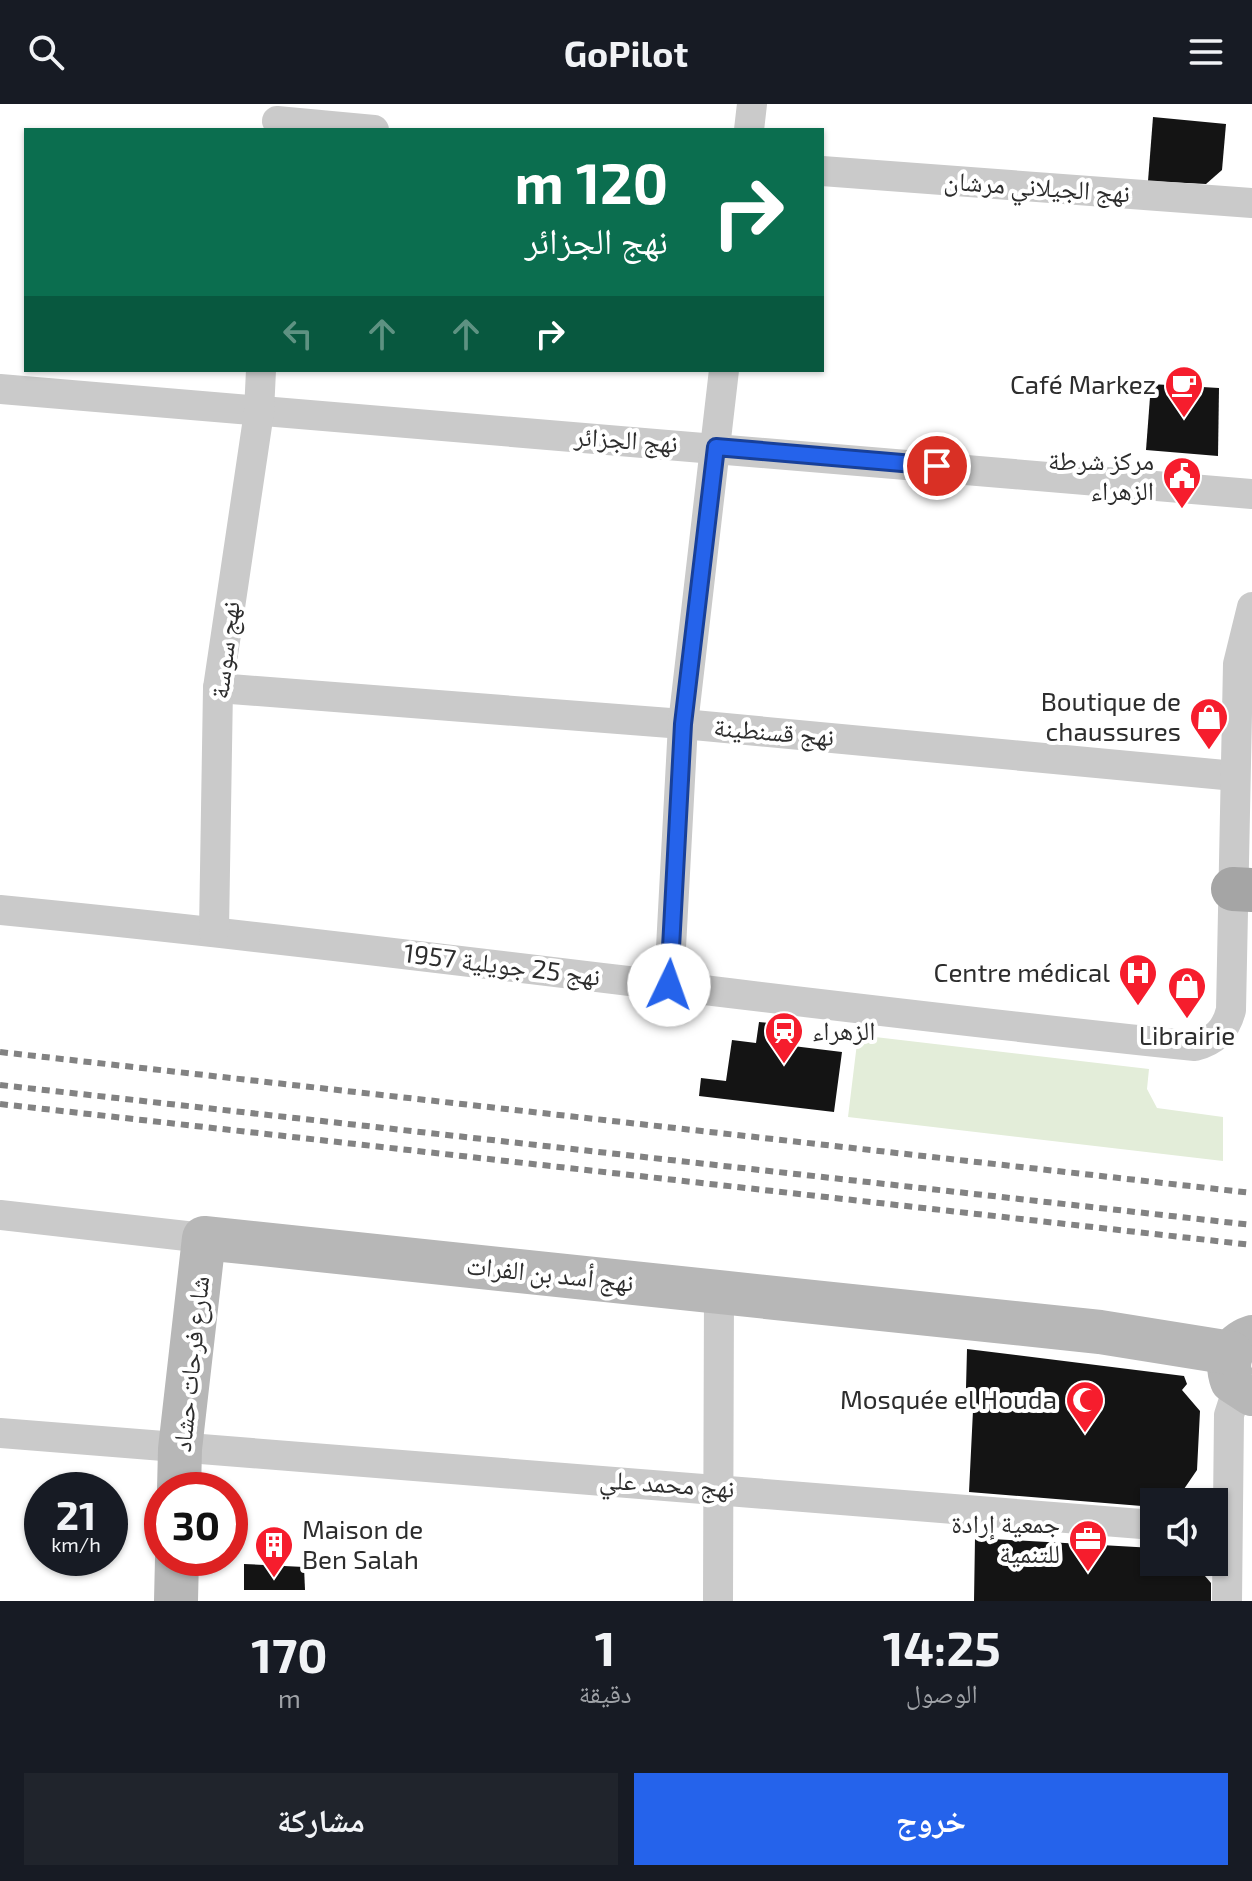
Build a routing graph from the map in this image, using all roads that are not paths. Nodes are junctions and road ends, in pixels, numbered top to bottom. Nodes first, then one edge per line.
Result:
1 (752, 104) edge
2 (277, 118) edge
3 (358, 128) edge
4 (749, 128) edge
5 (824, 171) edge
6 (1252, 203) edge
7 (261, 372) edge
8 (724, 372) edge
9 (0, 389) edge
10 (259, 412) junction
11 (716, 447) junction
12 (1252, 494) edge
13 (1252, 607) edge
14 (218, 688) junction
15 (683, 724) junction
16 (1235, 776) junction
17 (1242, 889) edge
18 (0, 910) edge
19 (214, 931) junction
20 (669, 985) junction
21 (0, 1215) edge
22 (204, 1238) junction
23 (719, 1292) junction
24 (1243, 1368) edge
25 (0, 1433) edge
26 (180, 1469) edge
27 (717, 1488) junction
28 (1224, 1488) edge
29 (1140, 1524) edge
30 (177, 1576) edge
31 (1225, 1576) edge
32 (176, 1601) edge
33 (718, 1601) edge
34 (1227, 1601) edge

1 - 4 street
2 - 3 street
5 - 6 street, نهج الجيلاني مرشان
7 - 10 street, نهج سوسة
8 - 11 street
9 - 10 street, نهج الجزائر
10 - 11 street, نهج الجزائر
10 - 14 street, نهج سوسة
11 - 12 street, نهج الجزائر
11 - 15 street
13 - 16 street
14 - 15 street, نهج قسنطينة
14 - 19 street, نهج سوسة
15 - 16 street, نهج قسنطينة
15 - 20 street
16 - 17 street
17 - 20 street, نهج 25 جويلية 1957
18 - 19 street, نهج 25 جويلية 1957
19 - 20 street, نهج 25 جويلية 1957
21 - 22 street, نهج أسد بن الفرات
22 - 23 main road, نهج أسد بن الفرات
22 - 26 main road, شارع فرحات حشاد
23 - 24 main road, نهج أسد بن الفرات
23 - 27 street
24 - 28 street
25 - 26 street, نهج محمد علي
26 - 27 street, نهج محمد علي
27 - 29 street, نهج محمد علي
27 - 33 street
30 - 32 main road
31 - 34 street

